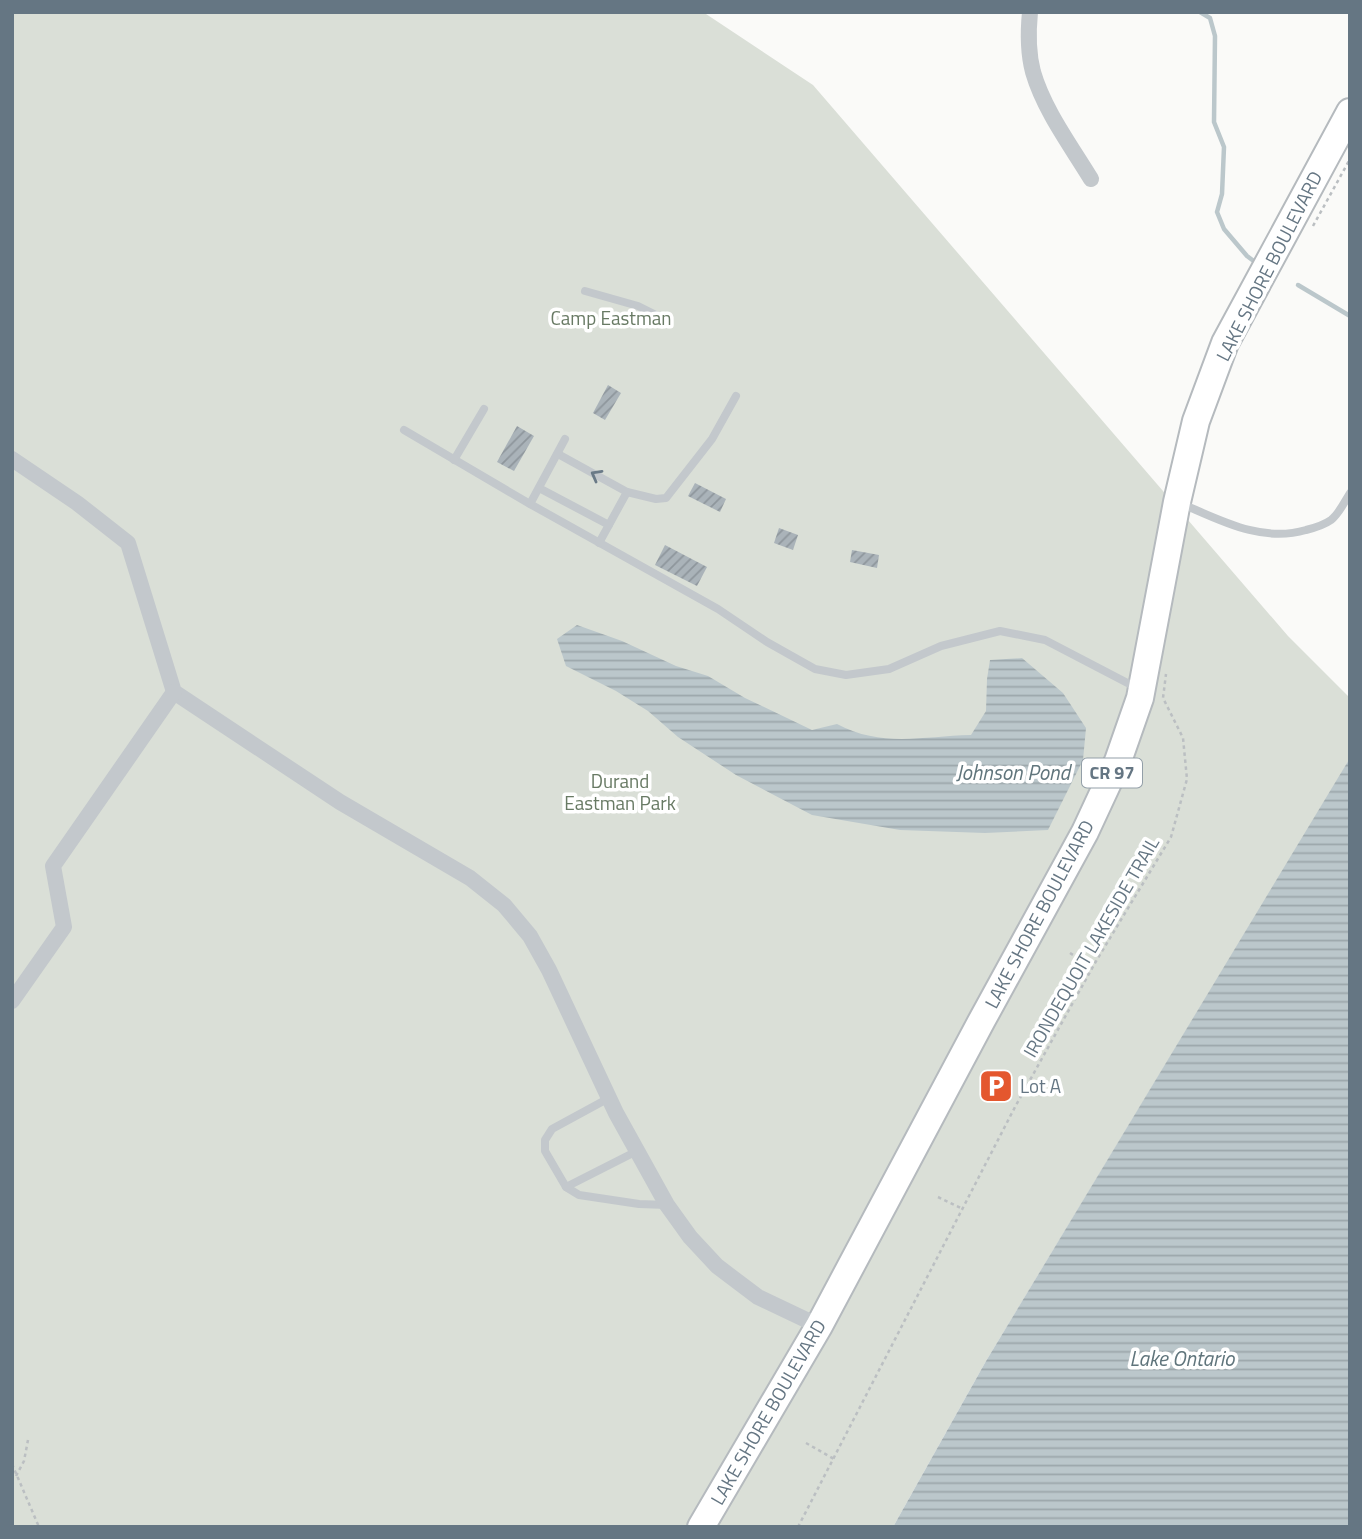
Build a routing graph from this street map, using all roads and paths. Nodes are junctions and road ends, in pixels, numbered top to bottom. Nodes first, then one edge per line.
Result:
1 (1030, 12) edge
2 (1350, 111) edge
3 (1350, 159) edge
4 (1091, 179) dead end
5 (1313, 226) dead end
6 (585, 291) dead end
7 (664, 319) dead end
8 (736, 396) dead end
9 (484, 409) dead end
10 (404, 430) dead end
11 (565, 439) dead end
12 (558, 454) junction
13 (12, 459) edge
14 (454, 460) junction
15 (539, 488) junction
16 (627, 492) junction
17 (1350, 493) edge
18 (1177, 502) junction
19 (530, 504) junction
20 (609, 525) junction
21 (599, 543) junction
22 (1167, 673) dead end
23 (1141, 691) junction
24 (174, 692) junction
25 (1070, 953) dead end
26 (1093, 968) junction
27 (12, 1001) edge
28 (609, 1098) junction
29 (637, 1151) junction
30 (566, 1187) junction
31 (939, 1197) dead end
32 (667, 1205) junction
33 (962, 1209) junction
34 (819, 1326) junction
35 (28, 1440) dead end
36 (806, 1443) dead end
37 (834, 1459) junction
38 (12, 1464) edge
39 (14, 1475) edge
40 (39, 1527) edge
41 (701, 1527) edge
42 (798, 1527) edge

1 - 4 street
2 - 18 main road, LAKE SHORE BOULEVARD / CR 97
3 - 5 path
6 - 7 lane
8 - 16 lane
9 - 14 lane
10 - 14 lane
11 - 12 lane
12 - 15 lane
16 -> 12 lane
13 - 24 street
14 - 19 lane
15 - 19 lane
15 - 20 lane
16 - 20 lane
17 - 18 lane
18 - 23 main road, LAKE SHORE BOULEVARD / CR 97
19 - 21 lane
20 - 21 lane
21 - 23 lane
22 - 26 path, IRONDEQUOIT LAKESIDE TRAIL
23 - 34 main road, LAKE SHORE BOULEVARD / CR 97
24 - 27 street
24 - 28 street
25 - 26 path
26 - 33 path, IRONDEQUOIT LAKESIDE TRAIL
28 - 29 street
28 - 30 lane
29 - 30 lane
29 - 32 street
30 - 32 lane
31 - 33 path
32 - 34 street
33 - 37 path, IRONDEQUOIT LAKESIDE TRAIL
34 - 41 main road, LAKE SHORE BOULEVARD / CR 97
35 - 39 path
36 - 37 path
37 - 42 path, IRONDEQUOIT LAKESIDE TRAIL
38 - 39 path
39 - 40 path

